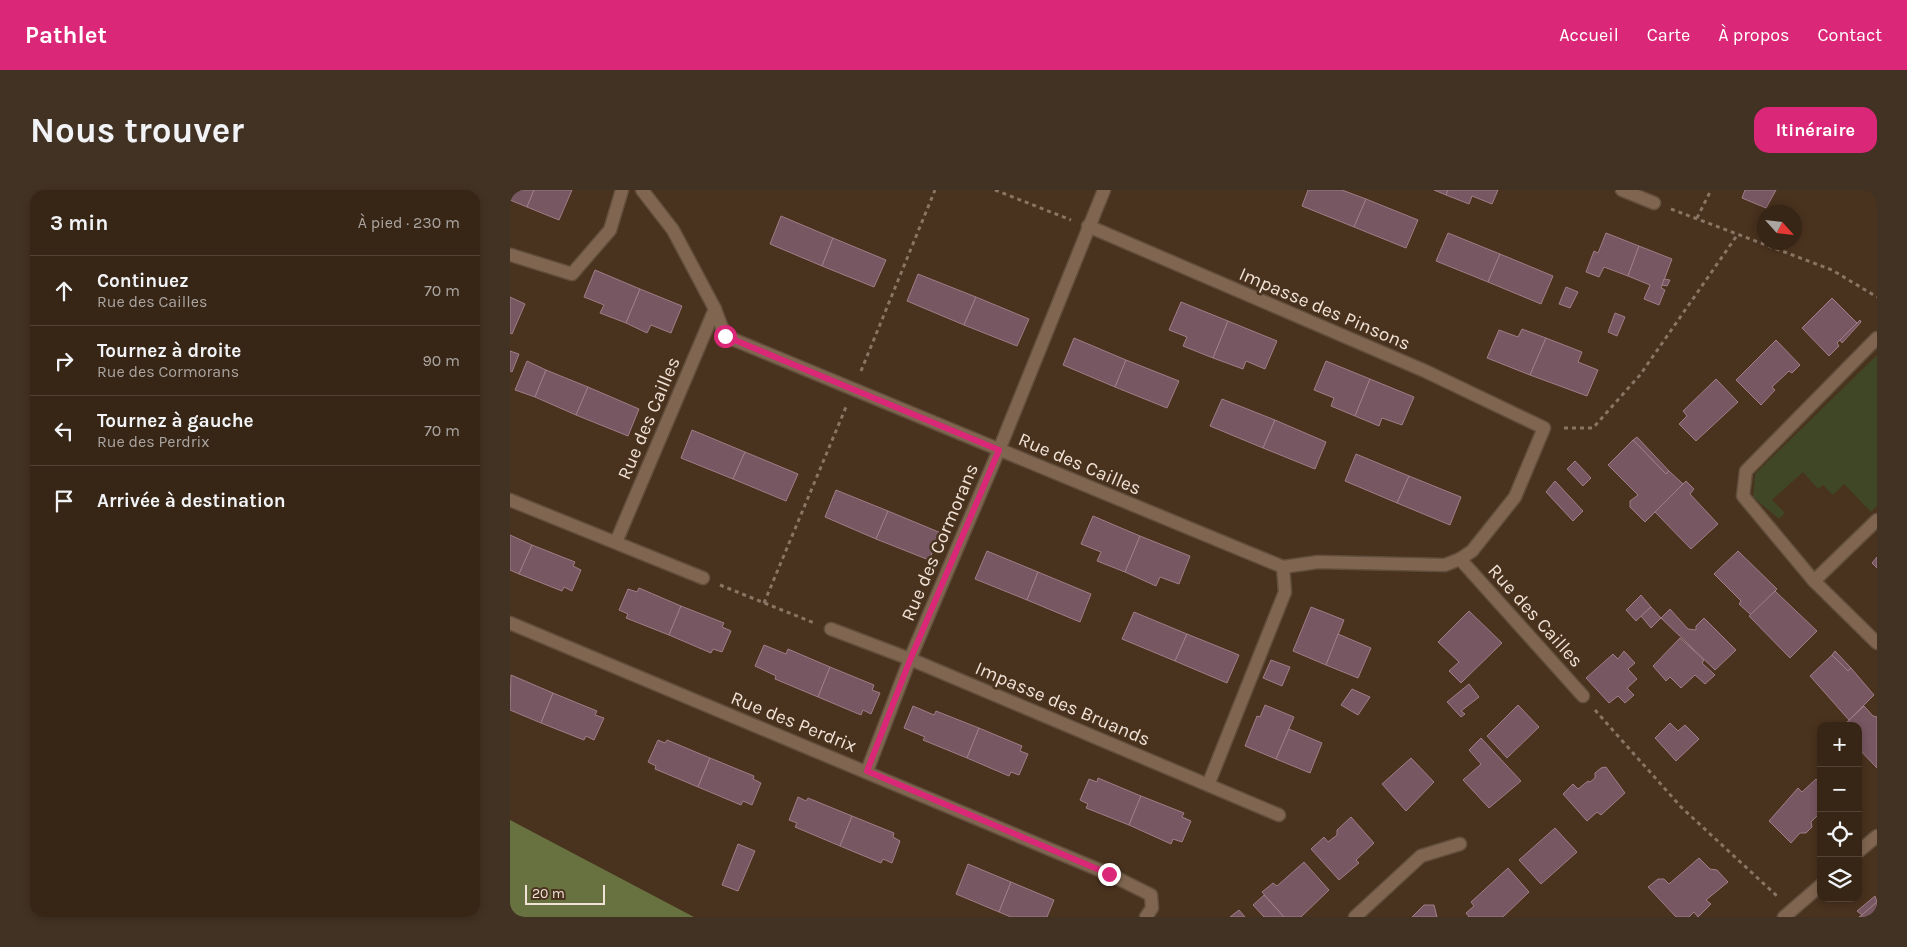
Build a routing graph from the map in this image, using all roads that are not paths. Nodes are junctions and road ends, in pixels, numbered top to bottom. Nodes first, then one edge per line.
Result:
1 (622, 190) edge
2 (642, 190) edge
3 (1104, 190) edge
4 (1622, 190) edge
5 (1654, 203) road end
6 (1088, 226) junction
7 (511, 255) edge
8 (714, 309) junction
9 (1877, 338) edge
10 (1544, 428) joint
11 (999, 450) junction
12 (510, 500) edge
13 (1877, 520) edge
14 (616, 542) junction
15 (1460, 559) junction
16 (1282, 567) junction
17 (703, 578) road end
18 (1814, 581) junction
19 (510, 623) edge
20 (831, 629) road end
21 (1877, 643) edge
22 (910, 660) junction
23 (1583, 696) road end
24 (867, 771) junction
25 (1208, 786) junction
26 (1279, 816) dead end
27 (1877, 836) edge
28 (1460, 844) dead end
29 (1862, 849) edge
30 (1817, 889) edge
31 (1792, 915) edge
32 (1146, 917) edge
33 (1354, 917) edge

1 - 7 street
2 - 8 street, Rue des Cailles
3 - 6 street, Rue des Cormorans
4 - 5 street
6 - 10 street, Impasse des Pinsons
6 - 11 street, Rue des Cormorans
8 - 11 street, Rue des Cailles
8 - 14 street, Rue des Cailles
9 - 18 street
10 - 15 street, Rue des Cailles
11 - 16 street, Rue des Cailles
11 - 22 street, Rue des Cormorans
12 - 14 street
13 - 18 street
14 - 17 street
15 - 16 street, Rue des Cailles
15 - 23 street, Rue des Cailles
16 - 25 street
18 - 21 street
19 - 24 street, Rue des Perdrix
20 - 22 street, Impasse des Bruands
22 - 24 street, Rue des Cormorans
22 - 25 street, Impasse des Bruands
24 - 32 street, Rue des Perdrix
25 - 26 street, Impasse des Bruands
27 - 29 street
28 - 33 street
30 - 31 street

